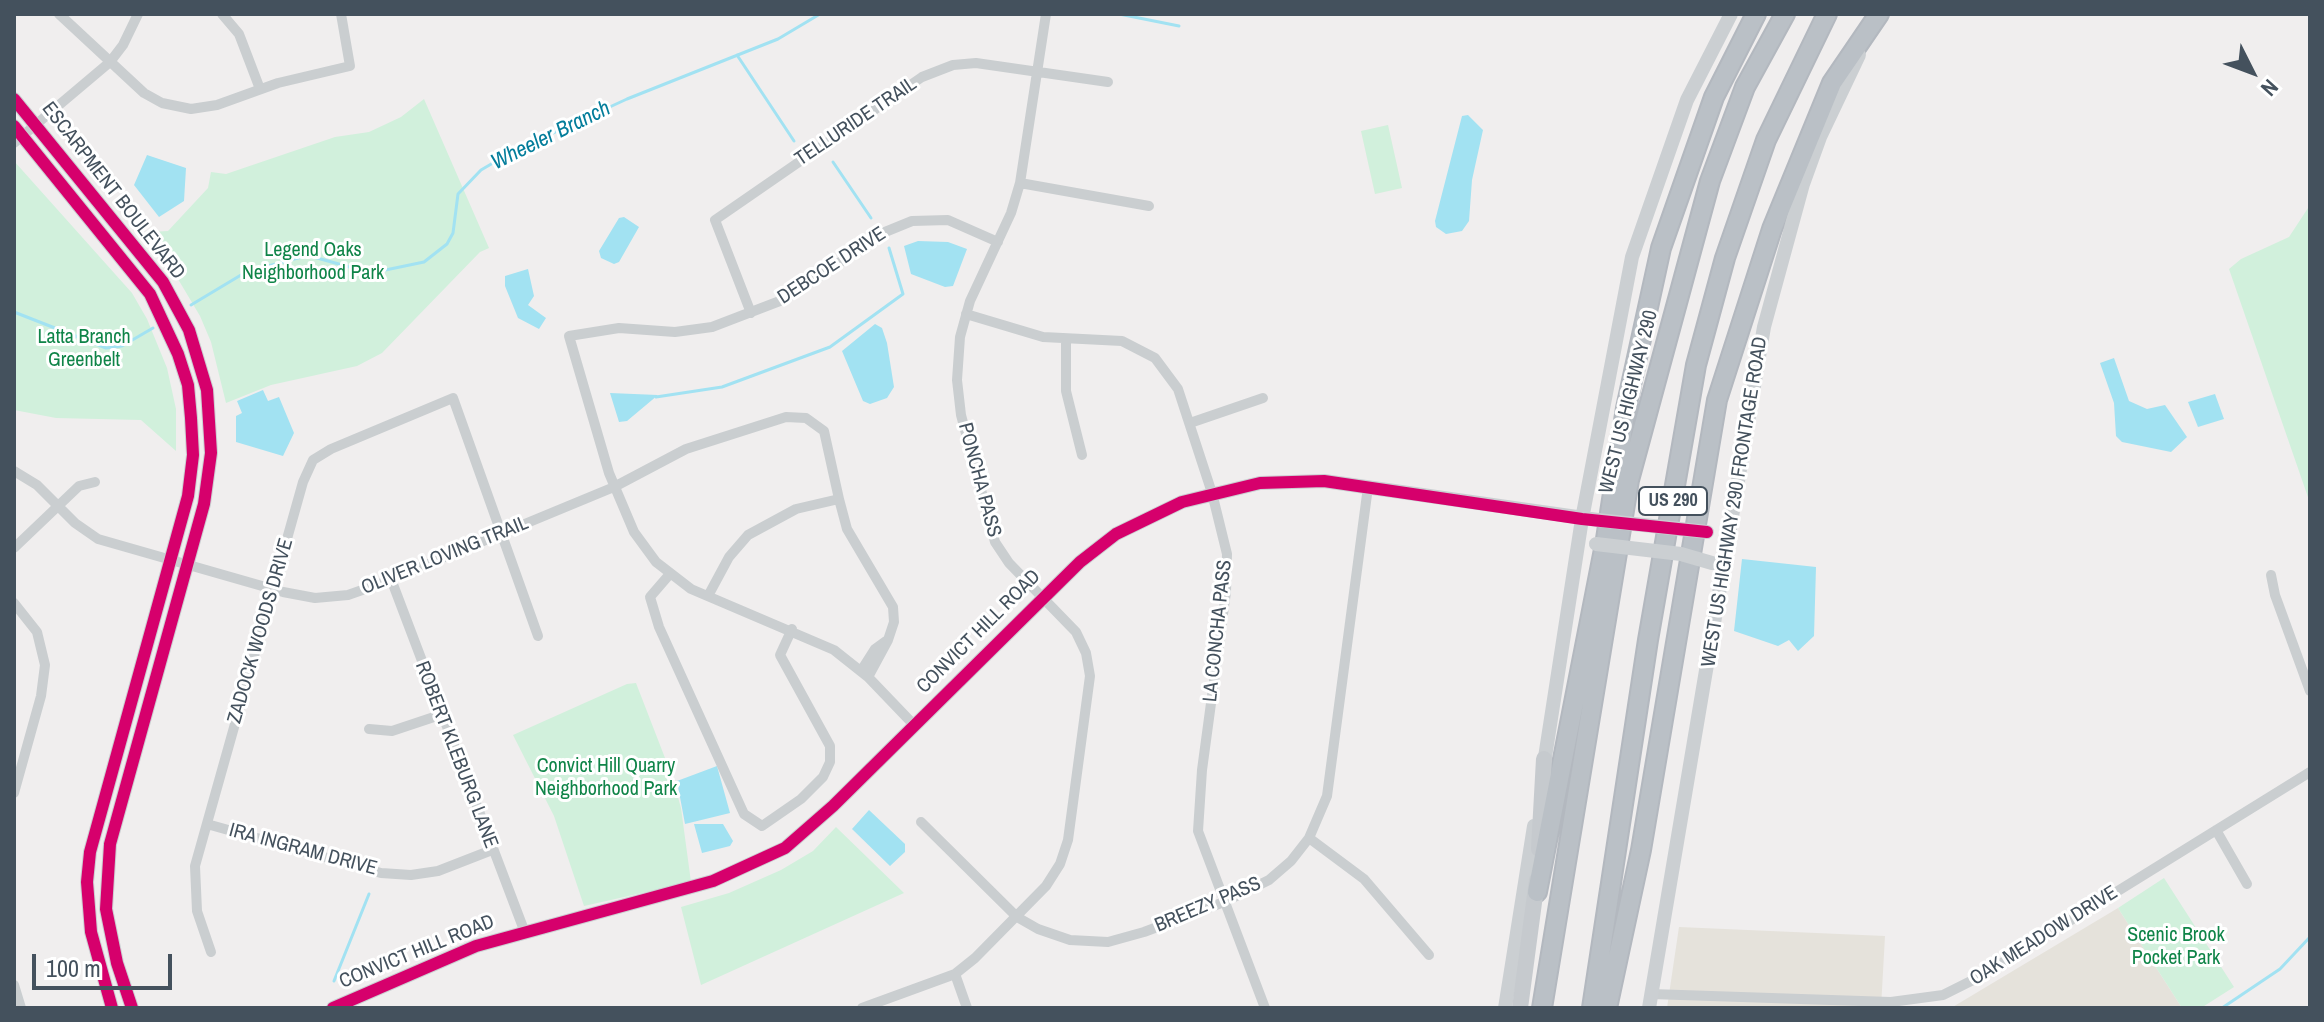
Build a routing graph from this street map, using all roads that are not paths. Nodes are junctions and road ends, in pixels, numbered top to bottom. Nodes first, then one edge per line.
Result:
1 (59, 14) edge
2 (138, 14) edge
3 (222, 14) edge
4 (341, 14) edge
5 (1046, 14) edge
6 (1731, 14) edge
7 (1756, 14) edge
8 (1785, 14) edge
9 (1827, 14) edge
10 (1880, 14) edge
11 (110, 62) junction
12 (1037, 71) junction
13 (1108, 82) dead end
14 (260, 89) junction
15 (14, 99) edge
16 (36, 125) junction
17 (17, 135) edge
18 (1020, 183) junction
19 (1149, 206) dead end
20 (998, 242) junction
21 (751, 313) junction
22 (966, 314) junction
23 (1066, 340) junction
24 (1263, 398) dead end
25 (1190, 423) junction
26 (1082, 455) dead end
27 (14, 471) edge
28 (95, 482) dead end
29 (614, 487) junction
30 (1368, 487) junction
31 (1212, 493) junction
32 (839, 499) junction
33 (57, 506) junction
34 (1582, 519) junction
35 (501, 533) junction
36 (1730, 534) junction
37 (1601, 542) junction
38 (14, 548) edge
39 (169, 560) junction
40 (187, 565) junction
41 (1575, 565) junction
42 (669, 575) junction
43 (2271, 575) dead end
44 (391, 579) junction
45 (1722, 582) junction
46 (273, 589) junction
47 (708, 596) junction
48 (1043, 597) junction
49 (14, 603) edge
50 (792, 629) junction
51 (538, 636) dead end
52 (865, 674) junction
53 (1599, 674) junction
54 (2310, 691) edge
55 (440, 715) junction
56 (914, 725) junction
57 (369, 729) dead end
58 (1544, 759) junction
59 (111, 769) junction
60 (2310, 772) edge
61 (128, 773) junction
62 (14, 793) edge
63 (921, 822) dead end
64 (207, 824) junction
65 (2216, 830) junction
66 (1309, 838) junction
67 (492, 850) junction
68 (2247, 884) dead end
69 (1537, 892) junction
70 (1224, 902) junction
71 (1017, 917) junction
72 (109, 923) junction
73 (90, 925) junction
74 (524, 930) junction
75 (211, 952) dead end
76 (1429, 955) dead end
77 (955, 974) junction
78 (14, 985) edge
79 (1650, 1001) edge
80 (21, 1008) edge
81 (112, 1008) edge
82 (132, 1008) edge
83 (333, 1008) edge
84 (862, 1008) edge
85 (967, 1008) edge
86 (1265, 1008) edge
87 (1505, 1008) edge
88 (1520, 1008) edge
89 (1542, 1008) edge
90 (1592, 1008) edge
91 (1607, 1008) edge

1 - 11 street
2 - 11 street
3 - 14 street
4 - 14 street
5 - 12 street, PONCHA PASS
6 - 34 main road, WEST US HIGHWAY 290
7 - 37 highway
8 - 53 highway, WEST US HIGHWAY 290 / US 290
9 - 90 highway, US 290
10 - 36 main road, WEST US HIGHWAY 290 FRONTAGE ROAD
10 - 91 highway, US 290
11 - 14 street
11 - 16 street
12 - 13 street, TELLURIDE TRAIL
12 - 18 street, PONCHA PASS
12 - 21 street, TELLURIDE TRAIL
15 - 16 main road, ESCARPMENT BOULEVARD
16 - 17 street
16 - 40 main road, ESCARPMENT BOULEVARD
17 - 39 main road, ESCARPMENT BOULEVARD
18 - 19 street
18 - 20 street, PONCHA PASS
20 - 21 street, DEBCOE DRIVE
20 - 22 street, PONCHA PASS
21 - 29 street, DEBCOE DRIVE
22 - 23 street, LA CONCHA PASS
22 - 48 street, PONCHA PASS
23 - 25 street, LA CONCHA PASS
23 - 26 street
24 - 25 street
25 - 31 street, LA CONCHA PASS
27 - 33 street, OLIVER LOVING TRAIL
28 - 33 street
29 - 32 street, OLIVER LOVING TRAIL
29 - 35 street, OLIVER LOVING TRAIL
29 - 42 street
30 - 31 main road, CONVICT HILL ROAD
30 - 34 main road, CONVICT HILL ROAD
30 - 66 street, BREEZY PASS
31 - 48 main road, CONVICT HILL ROAD
31 - 70 street, LA CONCHA PASS
32 - 47 street
32 - 52 street, OLIVER LOVING TRAIL
33 - 38 street
33 - 39 street, OLIVER LOVING TRAIL
34 - 36 main road, CONVICT HILL ROAD, bridge
34 - 41 main road, WEST US HIGHWAY 290
35 - 44 street, OLIVER LOVING TRAIL
35 - 46 street, ZADOCK WOODS DRIVE
35 - 51 street
36 - 45 main road, WEST US HIGHWAY 290 FRONTAGE ROAD
37 - 41 main road
37 - 45 main road, bridge
37 - 53 highway
37 - 69 highway
39 - 40 street, OLIVER LOVING TRAIL
39 - 59 main road, ESCARPMENT BOULEVARD
40 - 46 street, OLIVER LOVING TRAIL
40 - 61 main road, ESCARPMENT BOULEVARD
41 - 58 main road, WEST US HIGHWAY 290
42 - 47 street
42 - 50 street
43 - 54 street
44 - 46 street, OLIVER LOVING TRAIL
44 - 55 street, ROBERT KLEBURG LANE
45 - 79 main road, WEST US HIGHWAY 290 FRONTAGE ROAD
46 - 64 street, ZADOCK WOODS DRIVE
47 - 50 street
48 - 56 main road, CONVICT HILL ROAD
48 - 71 street, PONCHA PASS
49 - 62 street
50 - 52 street
52 - 56 street
53 - 89 highway, WEST US HIGHWAY 290 / US 290
55 - 57 street
55 - 67 street, ROBERT KLEBURG LANE
56 - 74 main road, CONVICT HILL ROAD
58 - 69 main road
58 - 87 main road, WEST US HIGHWAY 290
59 - 61 main road
59 - 73 main road, ESCARPMENT BOULEVARD
60 - 65 street, OAK MEADOW DRIVE
61 - 72 main road, ESCARPMENT BOULEVARD
63 - 71 street, BREEZY PASS
64 - 67 street, IRA INGRAM DRIVE
64 - 75 street, ZADOCK WOODS DRIVE
65 - 68 street
65 - 79 street, OAK MEADOW DRIVE
66 - 70 street, BREEZY PASS
66 - 76 street
67 - 74 street, ROBERT KLEBURG LANE
69 - 88 main road
70 - 71 street, BREEZY PASS
70 - 86 street, LA CONCHA PASS
71 - 77 street, PONCHA PASS
72 - 73 main road
72 - 82 main road, ESCARPMENT BOULEVARD
73 - 81 main road, ESCARPMENT BOULEVARD
74 - 83 main road, CONVICT HILL ROAD
77 - 84 street, PONCHA PASS
77 - 85 street
78 - 80 street

